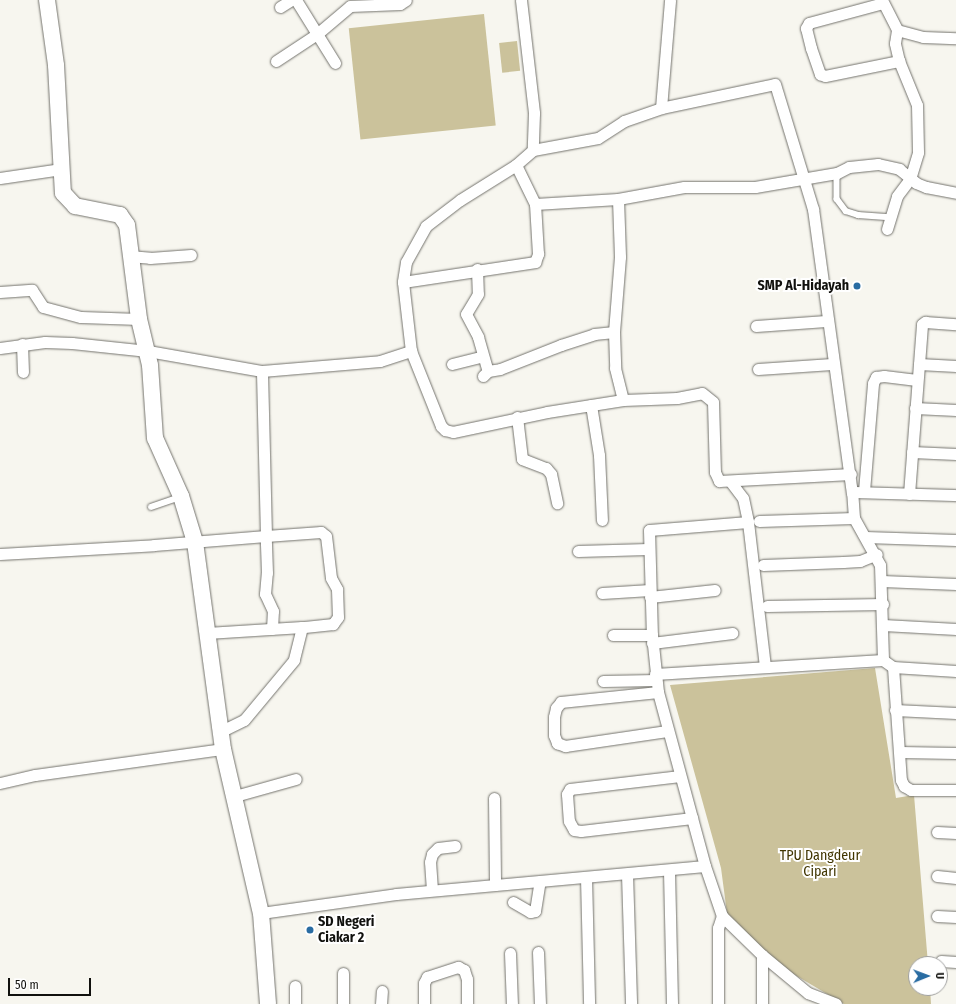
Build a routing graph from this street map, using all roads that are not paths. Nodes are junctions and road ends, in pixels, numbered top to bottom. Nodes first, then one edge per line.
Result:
1 (48, 0) edge
2 (291, 0) edge
3 (296, 0) edge
4 (521, 0) edge
5 (670, 0) edge
6 (401, 1) edge
7 (883, 1) edge
8 (348, 3) edge
9 (280, 7) dead end
10 (897, 30) junction
11 (317, 34) junction
12 (956, 38) edge
13 (276, 61) dead end
14 (899, 61) junction
15 (335, 63) dead end
16 (661, 108) junction
17 (533, 150) junction
18 (516, 165) junction
19 (61, 169) junction
20 (837, 173) junction
21 (0, 178) edge
22 (805, 178) junction
23 (910, 179) junction
24 (956, 193) edge
25 (618, 199) junction
26 (535, 204) junction
27 (889, 217) junction
28 (886, 229) dead end
29 (191, 254) dead end
30 (129, 256) junction
31 (478, 269) junction
32 (403, 282) junction
33 (0, 292) edge
34 (139, 319) junction
35 (826, 321) junction
36 (956, 324) edge
37 (756, 326) dead end
38 (614, 332) junction
39 (22, 344) junction
40 (0, 348) edge
41 (148, 351) junction
42 (411, 351) junction
43 (483, 356) junction
44 (452, 364) dead end
45 (832, 364) junction
46 (919, 364) junction
47 (956, 366) edge
48 (758, 369) dead end
49 (262, 371) junction
50 (22, 372) dead end
51 (918, 380) junction
52 (623, 400) junction
53 (591, 406) junction
54 (914, 408) junction
55 (956, 410) edge
56 (517, 417) junction
57 (912, 452) junction
58 (956, 454) edge
59 (851, 474) junction
60 (730, 481) junction
61 (864, 491) junction
62 (852, 492) junction
63 (909, 494) junction
64 (956, 495) edge
65 (181, 496) junction
66 (557, 503) dead end
67 (151, 507) dead end
68 (854, 518) junction
69 (602, 520) dead end
70 (754, 522) junction
71 (266, 536) junction
72 (865, 537) junction
73 (956, 540) edge
74 (194, 542) junction
75 (648, 549) junction
76 (578, 550) dead end
77 (0, 554) edge
78 (877, 554) junction
79 (763, 565) dead end
80 (882, 581) junction
81 (956, 584) edge
82 (715, 590) dead end
83 (602, 592) dead end
84 (650, 594) junction
85 (883, 604) junction
86 (767, 606) dead end
87 (883, 625) junction
88 (302, 627) junction
89 (272, 629) junction
90 (956, 629) edge
91 (207, 633) junction
92 (732, 633) dead end
93 (613, 635) dead end
94 (652, 639) junction
95 (883, 660) junction
96 (765, 666) junction
97 (893, 667) junction
98 (956, 671) edge
99 (656, 677) junction
100 (603, 681) dead end
101 (658, 692) junction
102 (895, 710) junction
103 (956, 713) edge
104 (221, 731) junction
105 (667, 731) junction
106 (223, 749) junction
107 (900, 752) junction
108 (956, 753) edge
109 (680, 776) junction
110 (296, 779) dead end
111 (0, 783) edge
112 (956, 790) edge
113 (235, 796) junction
114 (494, 798) dead end
115 (692, 818) junction
116 (937, 832) dead end
117 (956, 833) edge
118 (455, 846) dead end
119 (705, 866) junction
120 (669, 871) junction
121 (627, 874) junction
122 (937, 876) dead end
123 (586, 877) junction
124 (956, 878) edge
125 (540, 881) junction
126 (495, 885) junction
127 (432, 890) junction
128 (513, 902) dead end
129 (261, 913) junction
130 (722, 916) junction
131 (936, 916) dead end
132 (956, 917) edge
133 (510, 952) dead end
134 (538, 952) dead end
135 (762, 955) junction
136 (343, 973) dead end
137 (295, 986) dead end
138 (382, 991) dead end
139 (808, 999) edge
140 (268, 1004) edge
141 (295, 1004) edge
142 (343, 1004) edge
143 (381, 1004) edge
144 (424, 1004) edge
145 (467, 1004) edge
146 (512, 1004) edge
147 (540, 1004) edge
148 (589, 1004) edge
149 (631, 1004) edge
150 (672, 1004) edge
151 (718, 1004) edge
152 (762, 1004) edge
153 (836, 1004) edge

1 - 19 street
2 - 9 street
3 - 11 street
4 - 17 street
5 - 16 street
6 - 8 street
7 - 10 street
7 - 14 street
8 - 11 street
10 - 12 street
10 - 14 street
11 - 13 street
11 - 15 street
14 - 23 street
16 - 17 street
16 - 22 street
17 - 18 street
18 - 26 street
18 - 32 street
19 - 21 street
19 - 30 street
20 - 22 street
20 - 23 street
20 - 27 lane
22 - 25 street
22 - 35 street
23 - 24 street
23 - 27 street
25 - 26 street
25 - 38 street
26 - 31 street
27 - 28 street
29 - 30 street
30 - 34 street
31 - 32 street
31 - 43 street
32 - 42 street
33 - 34 street
34 - 41 street
35 - 37 street
35 - 45 street
36 - 46 street
38 - 43 street
38 - 52 street
39 - 40 street
39 - 41 street
39 - 50 street
41 - 49 street
41 - 65 street
42 - 49 street
42 - 56 street
43 - 44 street
45 - 48 street
45 - 59 street
46 - 47 street
46 - 51 street
49 - 71 street
51 - 54 street
51 - 61 street
52 - 53 street
52 - 60 street
53 - 56 street
53 - 69 street
54 - 55 street
54 - 57 street
56 - 66 street
57 - 58 street
57 - 63 street
59 - 60 street
59 - 62 street
60 - 70 street
61 - 62 street
61 - 63 street
62 - 68 street
63 - 64 street
65 - 67 lane
65 - 74 street
68 - 70 street
68 - 72 street
70 - 75 street
70 - 96 street
71 - 74 street
71 - 88 street
71 - 89 street
72 - 73 street
72 - 78 street
74 - 77 street
74 - 91 street
75 - 76 street
75 - 84 street
78 - 79 street
78 - 80 street
80 - 81 street
80 - 85 street
82 - 84 street
83 - 84 street
84 - 94 street
85 - 86 street
85 - 87 street
87 - 90 street
87 - 95 street
88 - 89 street
88 - 104 street
89 - 91 street
91 - 104 street
92 - 94 street
93 - 94 street
94 - 99 street
95 - 96 street
95 - 97 street
96 - 99 street
97 - 98 street
97 - 102 street
99 - 100 street
99 - 101 street
101 - 105 street
101 - 105 street
102 - 103 street
102 - 107 street
104 - 106 street
105 - 109 street
106 - 111 street
106 - 113 street
107 - 108 street
107 - 112 street
109 - 115 street
109 - 115 street
110 - 113 street
113 - 129 street
114 - 126 street
115 - 119 street
116 - 117 street
118 - 127 street
119 - 120 street
119 - 130 street
120 - 121 street
120 - 150 street
121 - 123 street
121 - 149 street
122 - 124 street
123 - 125 street
123 - 148 street
125 - 126 street
125 - 128 street
126 - 127 street
127 - 129 street
129 - 140 street
130 - 135 street
130 - 151 street
131 - 132 street
133 - 146 street
134 - 147 street
135 - 139 street
135 - 152 street
136 - 142 street
137 - 141 street
138 - 143 street
139 - 153 street
144 - 145 street

